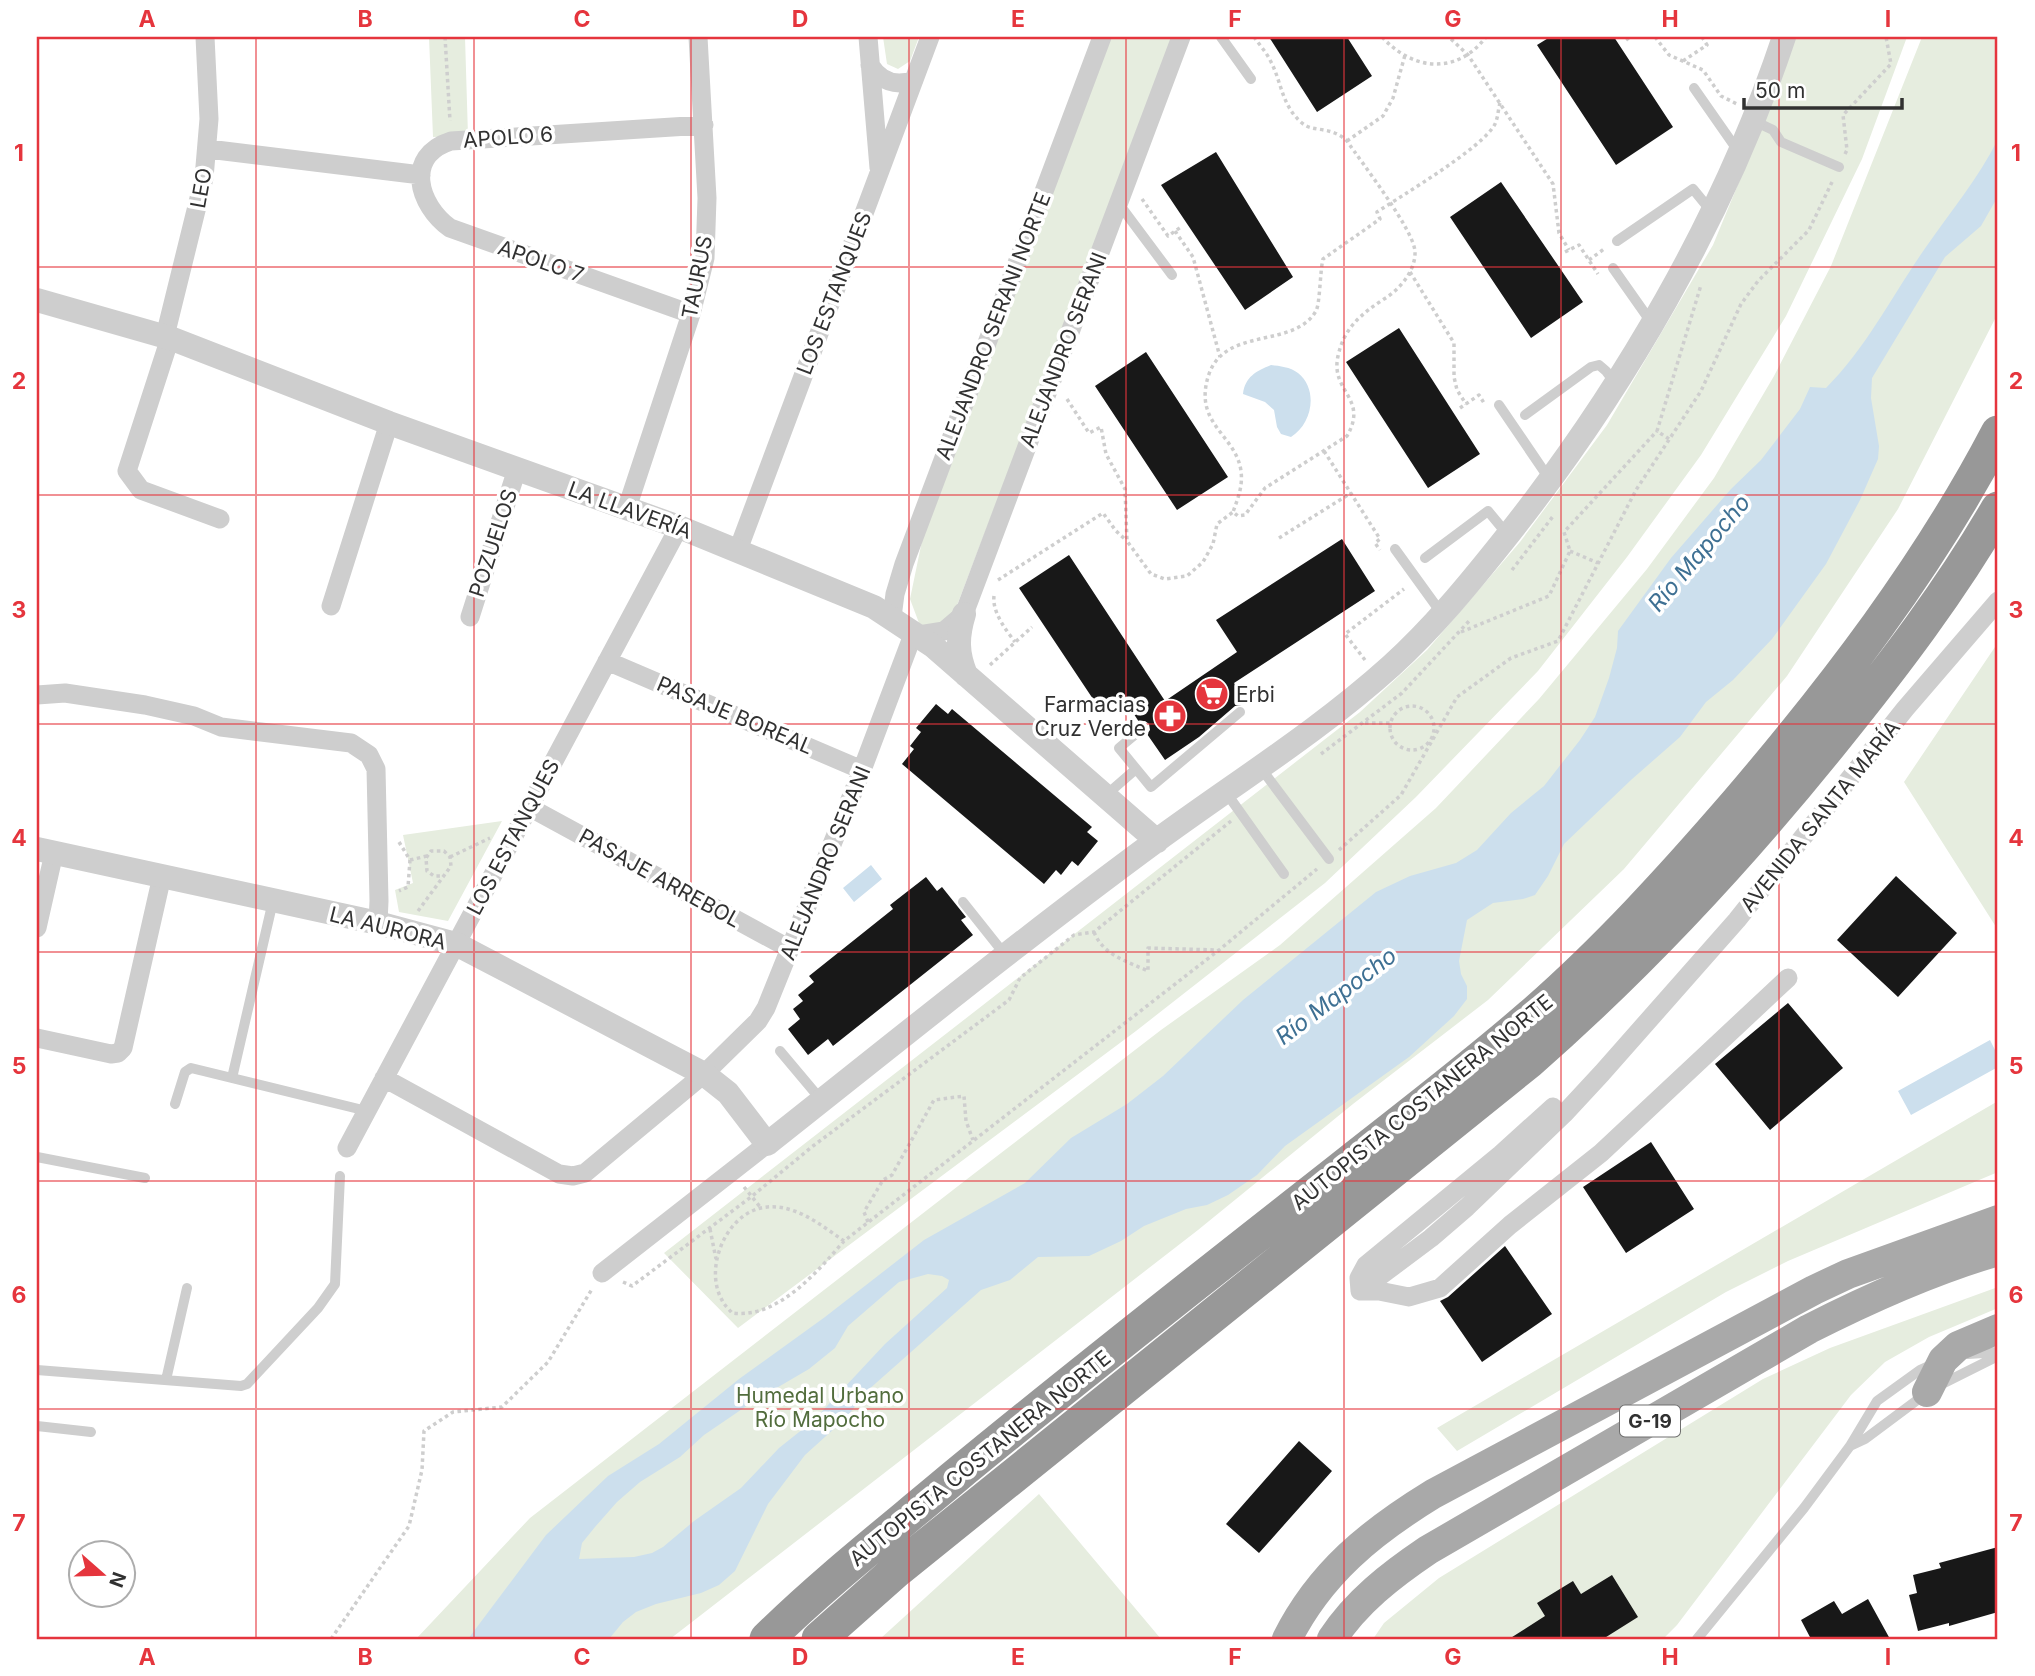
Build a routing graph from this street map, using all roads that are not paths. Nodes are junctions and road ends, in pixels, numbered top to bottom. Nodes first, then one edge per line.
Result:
1 (205, 37) edge
2 (698, 37) edge
3 (868, 37) edge
4 (930, 37) edge
5 (1102, 37) edge
6 (1181, 37) edge
7 (1222, 37) edge
8 (1784, 37) edge
9 (870, 65) junction
10 (1251, 79) dead end
11 (914, 80) junction
12 (1694, 88) dead end
13 (1752, 120) junction
14 (704, 125) junction
15 (208, 149) junction
16 (1739, 152) junction
17 (1839, 167) road end
18 (880, 174) junction
19 (421, 175) junction
20 (1118, 204) junction
21 (1711, 211) junction
22 (1617, 241) road end
23 (1613, 268) dead end
24 (1172, 275) dead end
25 (37, 300) edge
26 (691, 314) junction
27 (1652, 324) junction
28 (168, 337) junction
29 (1615, 383) junction
30 (1499, 405) dead end
31 (1525, 415) dead end
32 (389, 423) junction
33 (1998, 433) edge
34 (517, 469) junction
35 (1549, 480) junction
36 (627, 508) junction
37 (1998, 509) edge
38 (220, 519) dead end
39 (678, 527) junction
40 (1508, 535) junction
41 (1395, 549) dead end
42 (738, 550) junction
43 (1425, 558) dead end
44 (1998, 601) edge
45 (331, 606) dead end
46 (964, 614) junction
47 (1442, 614) junction
48 (470, 617) dead end
49 (892, 617) junction
50 (917, 634) junction
51 (607, 661) junction
52 (969, 678) junction
53 (37, 695) edge
54 (1240, 712) dead end
55 (1143, 728) dead end
56 (1260, 767) junction
57 (1136, 769) junction
58 (862, 770) junction
59 (1225, 791) junction
60 (1105, 796) junction
61 (529, 807) junction
62 (1157, 841) junction
63 (45, 851) edge
64 (1329, 859) road end
65 (1284, 874) dead end
66 (162, 876) junction
67 (273, 901) junction
68 (963, 902) dead end
69 (378, 923) junction
70 (37, 928) edge
71 (456, 944) junction
72 (790, 949) junction
73 (1007, 957) junction
74 (1788, 978) dead end
75 (37, 1038) edge
76 (780, 1051) dead end
77 (704, 1074) junction
78 (232, 1078) junction
79 (384, 1078) junction
80 (822, 1101) junction
81 (175, 1104) dead end
82 (366, 1111) junction
83 (767, 1144) junction
84 (347, 1147) dead end
85 (37, 1157) edge
86 (340, 1175) dead end
87 (145, 1178) dead end
88 (1998, 1220) edge
89 (1998, 1251) edge
90 (602, 1273) road end
91 (187, 1288) dead end
92 (1998, 1329) edge
93 (1998, 1354) edge
94 (1943, 1360) junction
95 (37, 1370) edge
96 (166, 1380) junction
97 (1927, 1392) junction
98 (37, 1426) edge
99 (91, 1432) dead end
100 (1850, 1446) junction
101 (807, 1599) junction
102 (754, 1639) edge
103 (767, 1639) edge
104 (819, 1639) edge
105 (1287, 1639) edge
106 (1332, 1639) edge
107 (1697, 1639) edge

1 - 15 street, LEO
2 - 14 street, TAURUS
3 - 9 street
4 - 11 street, LOS ESTANQUES
5 - 49 street, ALEJANDRO SERANI NORTE
6 - 20 street, ALEJANDRO SERANI
7 - 10 lane
8 - 13 street
9 - 11 street
9 - 18 street
11 - 18 street, LOS ESTANQUES
12 - 16 lane
13 - 16 street
13 - 17 lane
14 - 19 street, APOLO 6
14 - 26 street, TAURUS
15 - 19 street
15 - 28 street, LEO
16 - 21 street
18 - 42 street, LOS ESTANQUES
19 - 26 street, APOLO 7
20 - 24 lane
20 - 46 street, ALEJANDRO SERANI
21 - 22 lane
21 - 27 street
23 - 27 lane
25 - 28 street, LA LLAVERÍA
26 - 36 street, TAURUS
27 - 29 street
28 - 32 street, LA LLAVERÍA
28 - 38 street, LEO
29 - 31 lane
29 - 35 street
30 - 35 lane
32 - 34 street, LA LLAVERÍA
32 - 45 street
33 - 101 highway, AUTOPISTA COSTANERA NORTE
34 - 36 street, LA LLAVERÍA
34 - 48 street, POZUELOS
35 - 40 street
36 - 39 street, LA LLAVERÍA
37 - 104 highway, AUTOPISTA COSTANERA NORTE
39 - 42 street, LA LLAVERÍA
39 - 51 street, LOS ESTANQUES
40 - 43 lane
40 - 47 street
41 - 47 lane
42 - 49 street, LA LLAVERÍA
44 - 74 street, AVENIDA SANTA MARÍA
46 - 50 street
46 - 52 street
47 - 56 street
49 - 50 street, LA LLAVERÍA
50 - 52 street, LA LLAVERÍA
50 - 58 street, ALEJANDRO SERANI
51 - 58 street, PASAJE BOREAL
51 - 61 street, LOS ESTANQUES
52 - 60 street, LA LLAVERÍA
53 - 69 street
54 - 57 lane
55 - 57 lane
56 - 59 street
56 - 64 lane
57 - 60 lane
58 - 72 street, ALEJANDRO SERANI
59 - 62 street
59 - 65 lane
60 - 62 street, LA LLAVERÍA
61 - 71 street, LOS ESTANQUES
61 - 72 street, PASAJE ARREBOL
62 - 73 street
63 - 66 street, LA AURORA
63 - 70 street
66 - 67 street, LA AURORA
66 - 75 street
67 - 69 street, LA AURORA
67 - 78 lane
68 - 73 lane
69 - 71 street, LA AURORA
71 - 77 street, LA AURORA
71 - 79 street, LOS ESTANQUES
72 - 77 street, ALEJANDRO SERANI
73 - 80 street
76 - 80 lane
77 - 79 street, ALEJANDRO SERANI
77 - 83 street, LA AURORA
78 - 81 lane
78 - 82 lane
79 - 82 street, LOS ESTANQUES
80 - 83 street
82 - 84 street, LOS ESTANQUES
83 - 90 street
85 - 87 lane
86 - 96 lane
88 - 105 main road, G-19
89 - 106 main road, G-19
91 - 96 lane
92 - 94 main road
93 - 94 lane
93 - 97 lane
94 - 97 main road
94 - 100 lane
95 - 96 lane
97 - 100 lane
98 - 99 lane
100 - 107 lane
101 - 102 highway
101 - 103 highway, AUTOPISTA COSTANERA NORTE

